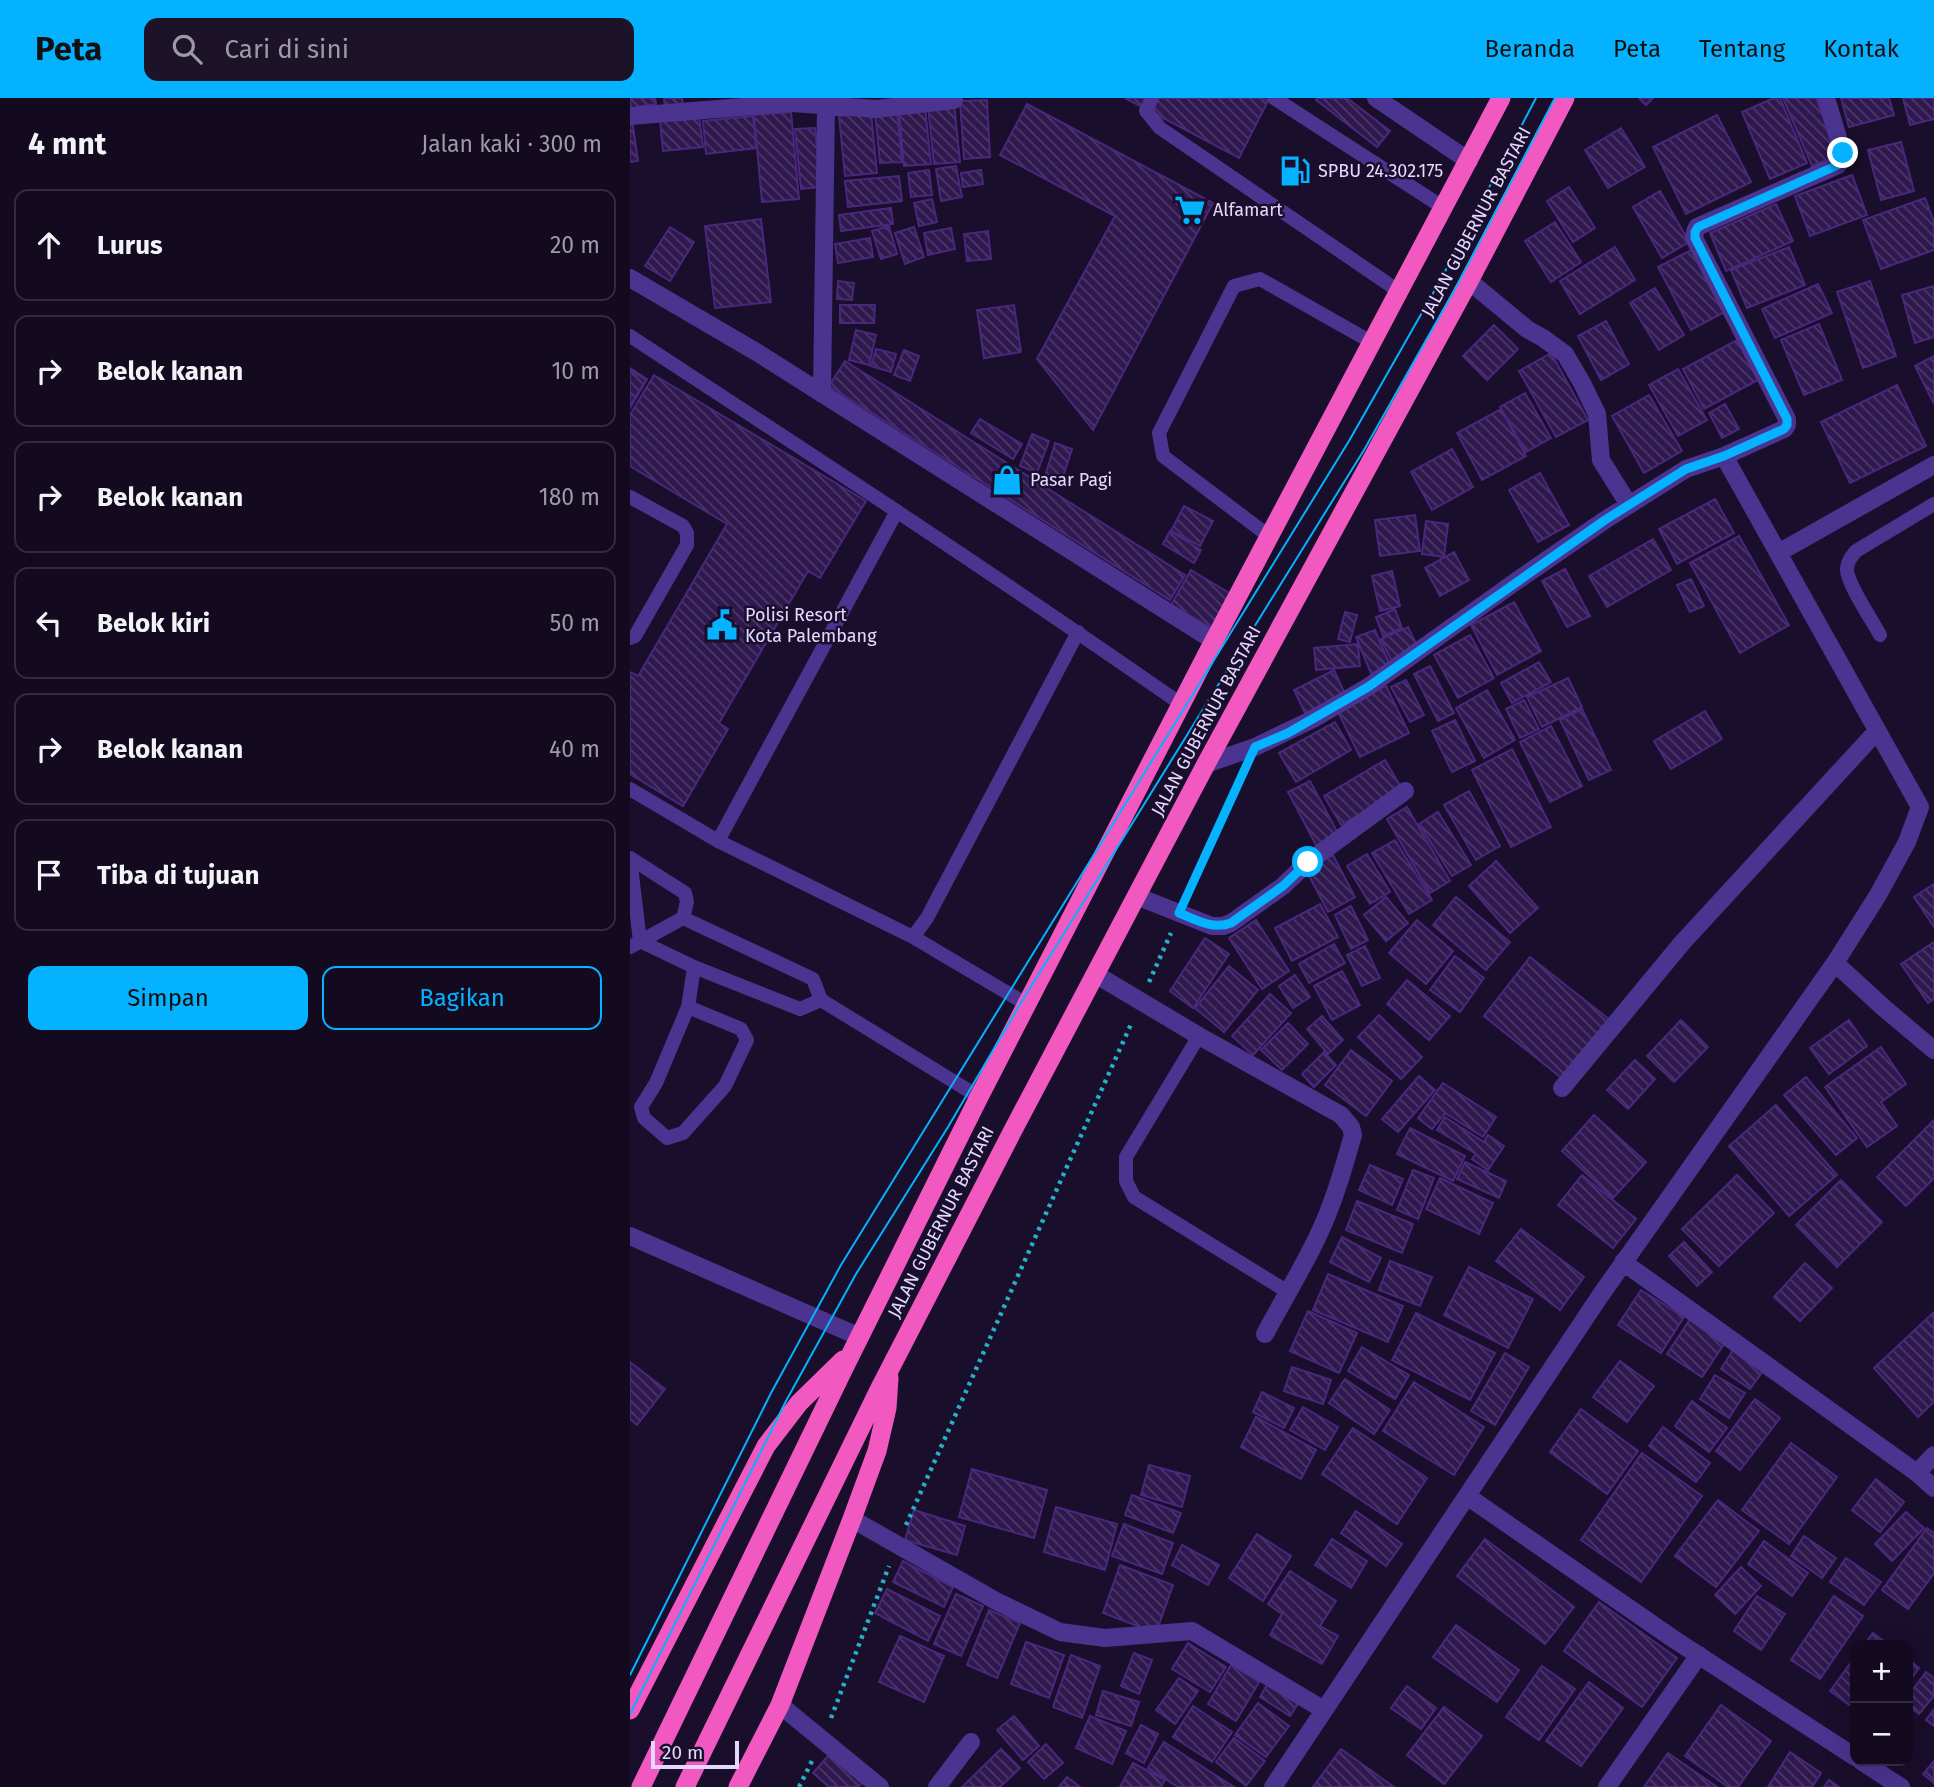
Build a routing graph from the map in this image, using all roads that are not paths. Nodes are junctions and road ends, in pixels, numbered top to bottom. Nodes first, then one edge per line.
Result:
1 (1152, 98) edge
2 (1274, 98) edge
3 (1376, 98) edge
4 (1501, 98) edge
5 (1565, 98) edge
6 (1826, 98) edge
7 (954, 100) edge
8 (792, 101) edge
9 (826, 106) junction
10 (630, 116) edge
11 (1469, 161) junction
12 (1444, 208) junction
13 (630, 278) edge
14 (1469, 281) junction
15 (1400, 292) junction
16 (630, 336) edge
17 (1373, 343) junction
18 (822, 394) junction
19 (1724, 456) junction
20 (1934, 465) edge
21 (630, 497) edge
22 (1934, 504) edge
23 (1629, 505) junction
24 (897, 511) junction
25 (1270, 537) junction
26 (1778, 553) junction
27 (1078, 632) junction
28 (1880, 635) dead end
29 (630, 638) edge
30 (1214, 641) junction
31 (1181, 704) junction
32 (1877, 731) junction
33 (1206, 764) junction
34 (630, 789) edge
35 (1405, 791) dead end
36 (1927, 803) edge
37 (718, 841) junction
38 (1136, 896) junction
39 (683, 918) junction
40 (913, 937) junction
41 (635, 944) edge
42 (1835, 963) junction
43 (694, 967) junction
44 (1095, 974) junction
45 (821, 1000) junction
46 (1028, 1005) junction
47 (688, 1007) junction
48 (1199, 1035) junction
49 (1934, 1050) edge
50 (1562, 1088) dead end
51 (979, 1097) junction
52 (630, 1236) edge
53 (1623, 1262) junction
54 (1288, 1292) junction
55 (1265, 1334) dead end
56 (857, 1344) junction
57 (890, 1366) junction
58 (1934, 1455) edge
59 (1917, 1473) junction
60 (1934, 1488) edge
61 (1466, 1496) junction
62 (852, 1519) junction
63 (1699, 1655) junction
64 (780, 1705) junction
65 (630, 1710) edge
66 (1324, 1710) junction
67 (971, 1742) dead end
68 (1850, 1754) edge
69 (1869, 1766) edge
70 (640, 1787) edge
71 (685, 1787) edge
72 (738, 1787) edge
73 (880, 1787) edge
74 (937, 1787) edge
75 (1273, 1787) edge
76 (1607, 1787) edge
77 (1901, 1787) edge

1 - 15 lane
2 - 12 lane
3 - 11 street
4 - 11 highway, JALAN GUBERNUR BASTARI
5 - 14 highway, JALAN GUBERNUR BASTARI
6 - 19 street
7 - 9 street
8 - 9 street
8 - 10 street
9 - 18 street
11 - 12 highway, JALAN GUBERNUR BASTARI
12 - 15 highway, JALAN GUBERNUR BASTARI
13 - 18 street
14 - 23 street
14 - 33 highway, JALAN GUBERNUR BASTARI
15 - 17 highway, JALAN GUBERNUR BASTARI
16 - 24 lane
17 - 25 highway, JALAN GUBERNUR BASTARI
17 - 25 lane
18 - 30 street
19 - 23 street
19 - 26 street
20 - 26 street
21 - 29 lane
22 - 28 lane
23 - 33 street
24 - 27 lane
24 - 37 lane
25 - 30 highway, JALAN GUBERNUR BASTARI
26 - 32 street
27 - 31 lane
27 - 40 lane
30 - 31 highway, JALAN GUBERNUR BASTARI
31 - 46 highway, JALAN GUBERNUR BASTARI
32 - 36 street
32 - 50 street
33 - 38 highway, JALAN GUBERNUR BASTARI
34 - 37 lane
35 - 38 street
36 - 42 street
37 - 40 lane
38 - 44 highway, JALAN GUBERNUR BASTARI
39 - 41 lane
39 - 41 lane
39 - 45 lane
40 - 46 lane
41 - 43 lane
42 - 49 street
42 - 53 street
43 - 45 lane
43 - 47 lane
44 - 48 street
44 - 57 highway, JALAN GUBERNUR BASTARI
45 - 51 lane
46 - 51 highway, JALAN GUBERNUR BASTARI
47 - 47 lane
48 - 54 street
48 - 54 lane
51 - 56 highway, JALAN GUBERNUR BASTARI
52 - 56 street
53 - 59 street
53 - 61 street
54 - 55 street
56 - 65 highway, JALAN GUBERNUR BASTARI
56 - 70 highway, JALAN GUBERNUR BASTARI
57 - 62 highway, JALAN GUBERNUR BASTARI
57 - 71 highway, JALAN GUBERNUR BASTARI
58 - 59 street
59 - 60 street
61 - 63 street
61 - 66 street
62 - 64 highway, JALAN GUBERNUR BASTARI
62 - 66 street
63 - 68 street
63 - 76 street
64 - 72 highway, JALAN GUBERNUR BASTARI
64 - 73 street
66 - 75 street
67 - 74 street
69 - 77 street

